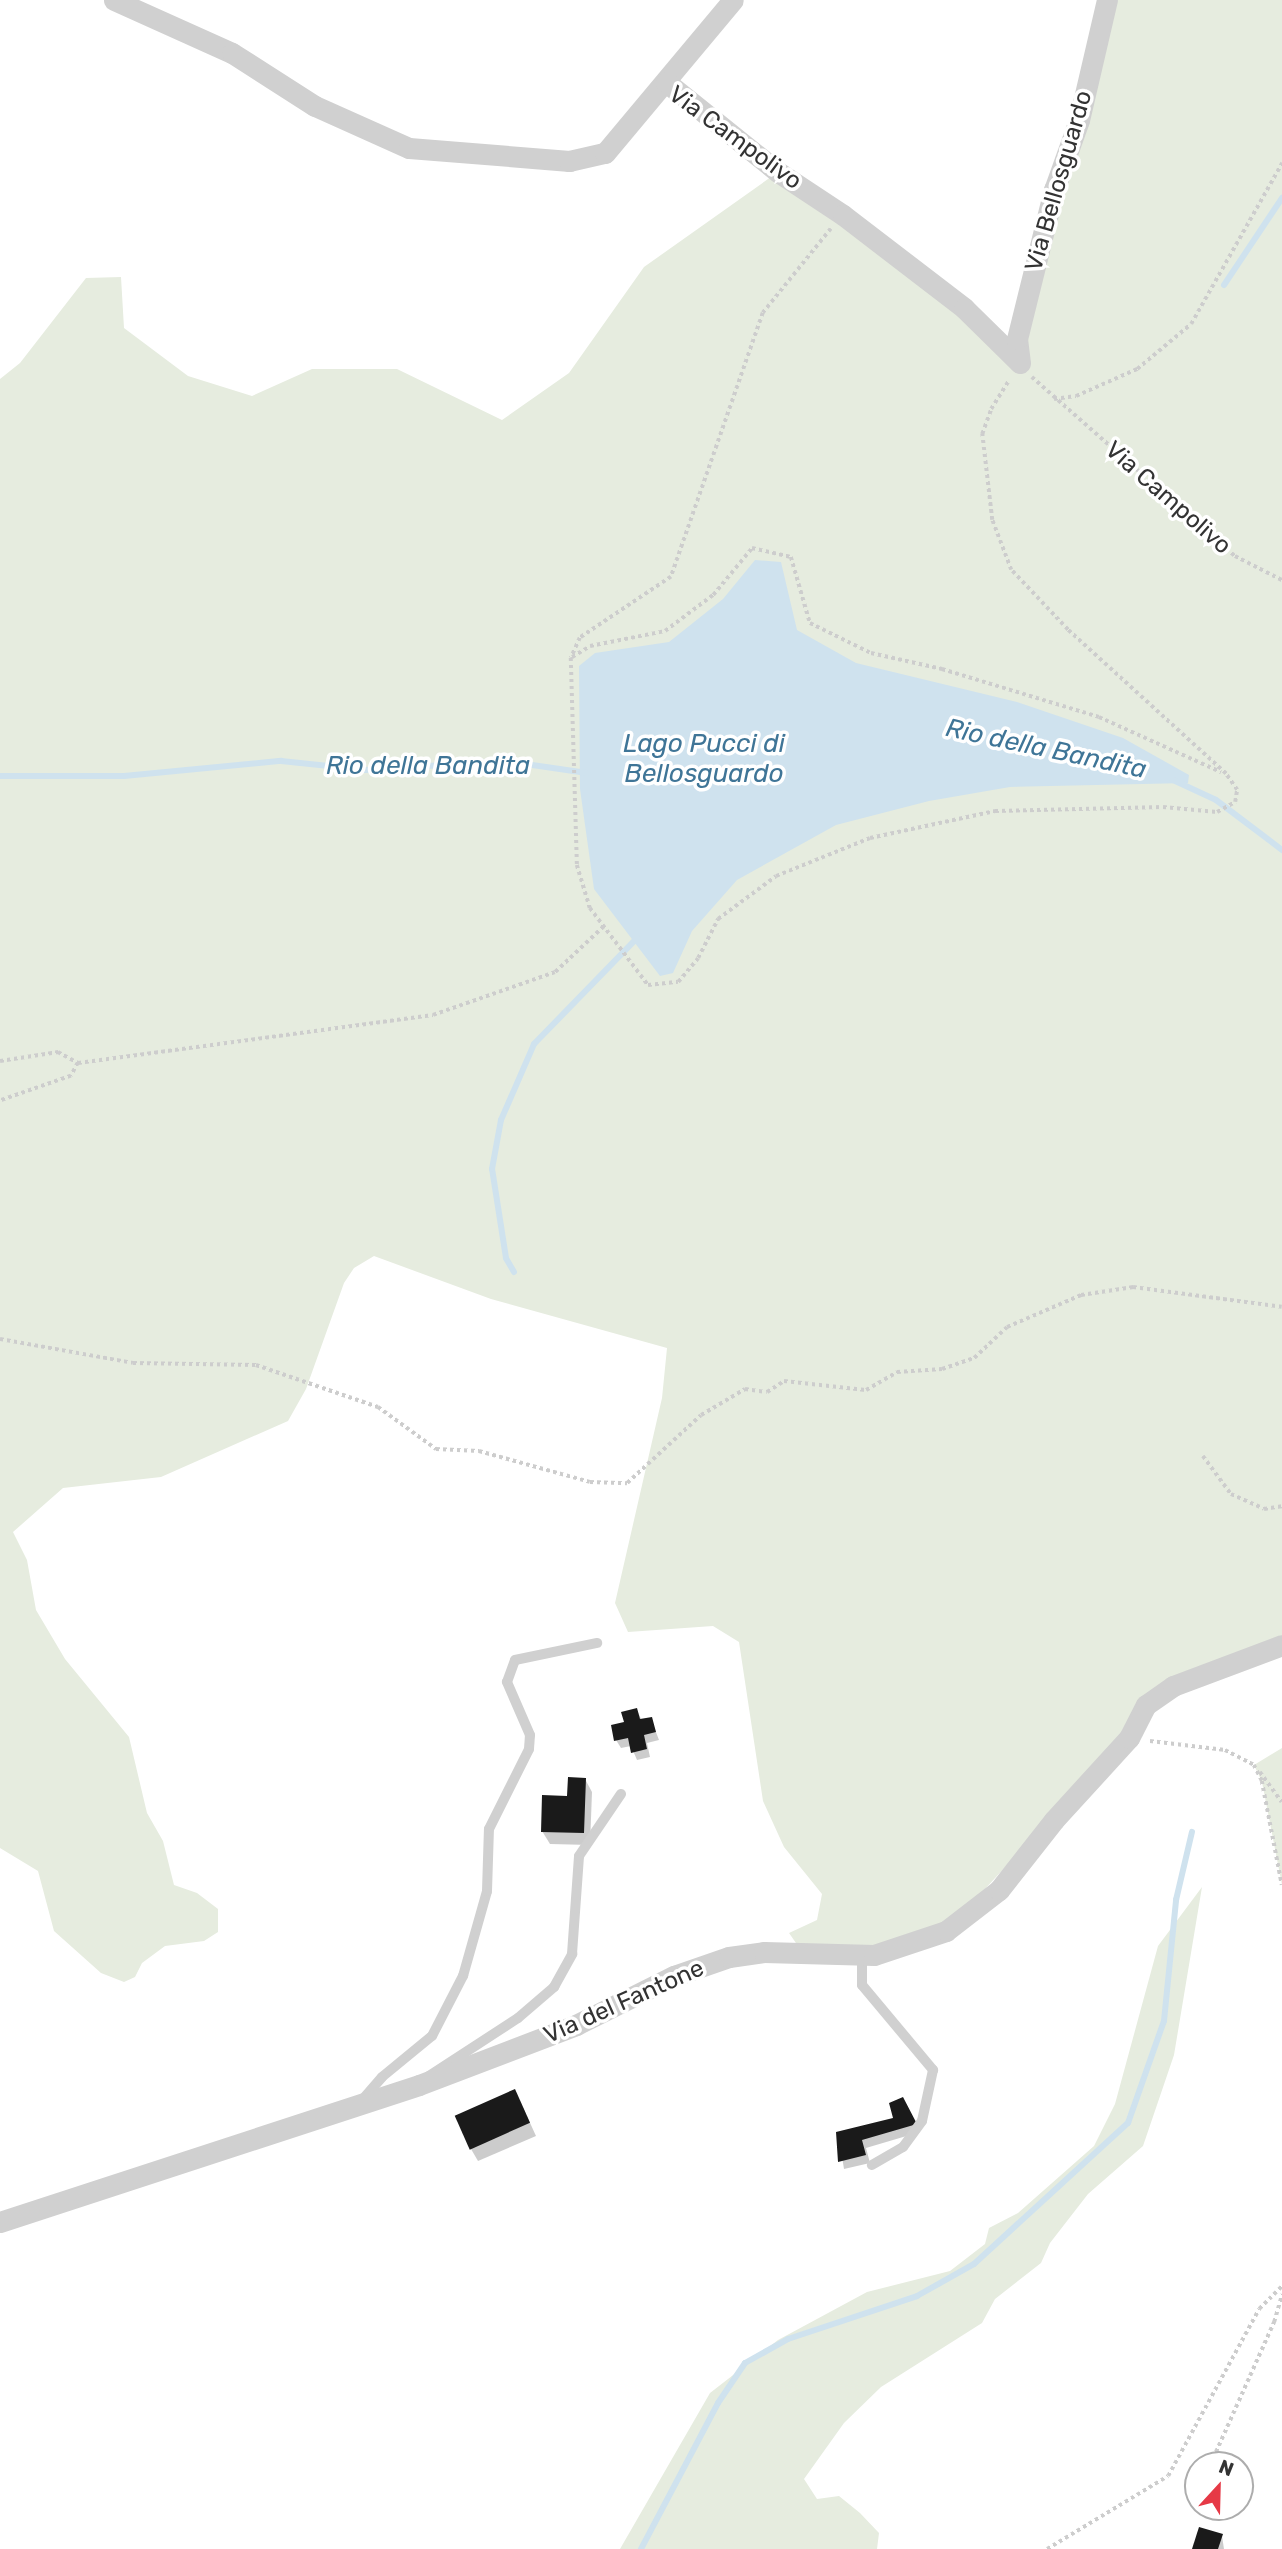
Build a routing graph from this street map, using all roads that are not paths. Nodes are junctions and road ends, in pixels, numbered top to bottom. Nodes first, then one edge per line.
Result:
1 (114, 0) edge
2 (733, 0) edge
3 (1107, 0) edge
4 (666, 82) junction
5 (1020, 363) joint
6 (597, 1643) dead end
7 (1282, 1645) edge
8 (621, 1794) dead end
9 (862, 1955) junction
10 (419, 2085) junction
11 (359, 2104) junction
12 (872, 2165) dead end
13 (0, 2222) edge

1 - 4 street, Via Campolivo
2 - 4 street
3 - 5 street, Via Bellosguardo
4 - 5 street, Via Campolivo
6 - 11 lane
7 - 9 street, Via del Fantone
8 - 10 lane
9 - 10 street, Via del Fantone
9 - 12 lane
10 - 11 street, Via del Fantone
11 - 13 street, Via del Fantone

